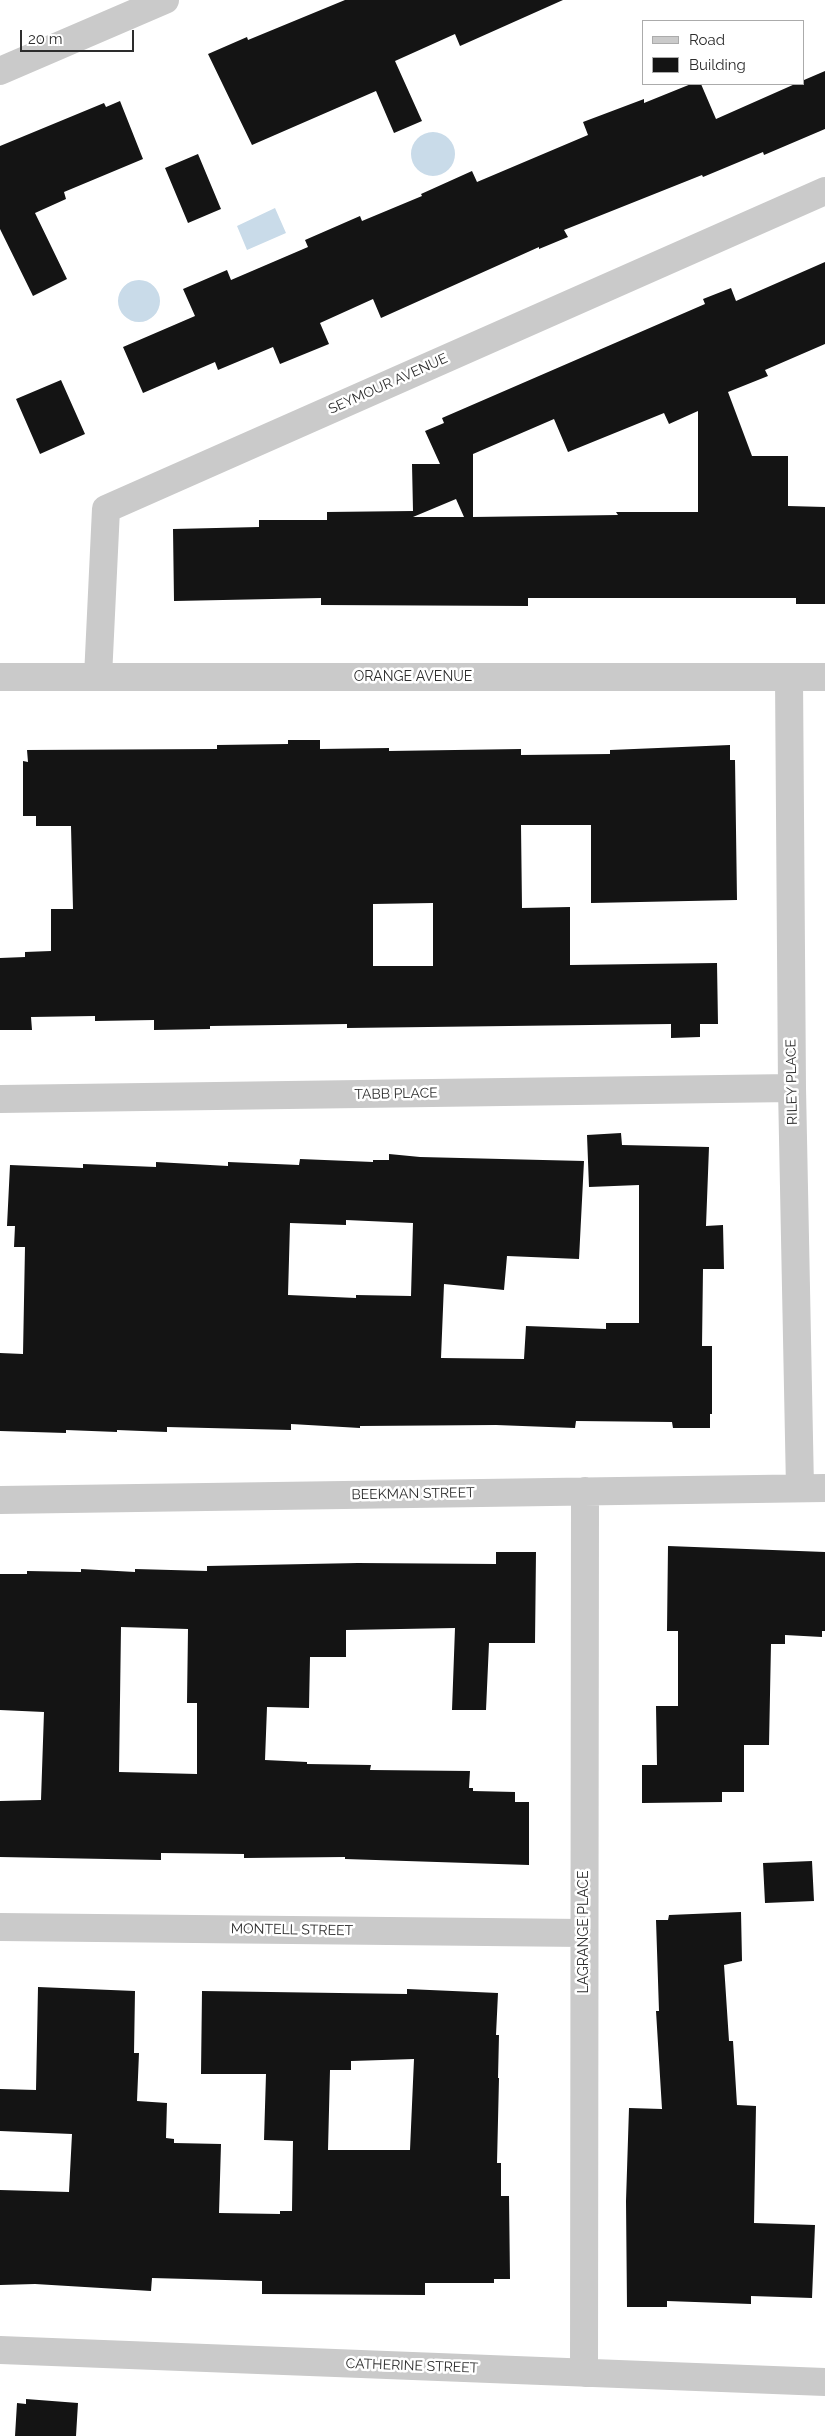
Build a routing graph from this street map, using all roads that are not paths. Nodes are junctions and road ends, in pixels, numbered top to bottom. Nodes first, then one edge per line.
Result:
1 (164, 0) edge
2 (0, 71) edge
3 (825, 191) edge
4 (0, 677) edge
5 (98, 677) junction
6 (789, 677) junction
7 (825, 677) edge
8 (792, 1088) junction
9 (0, 1099) edge
10 (812, 1488) edge
11 (585, 1491) junction
12 (0, 1500) edge
13 (0, 1927) edge
14 (583, 1934) junction
15 (0, 2350) edge
16 (584, 2373) junction
17 (825, 2382) edge

1 - 2 street
3 - 5 street, SEYMOUR AVENUE
4 - 5 street, ORANGE AVENUE
5 - 6 street, ORANGE AVENUE
6 - 7 street, ORANGE AVENUE
6 - 8 street, RILEY PLACE
8 - 9 street, TABB PLACE
8 - 10 street, RILEY PLACE
10 - 11 street, BEEKMAN STREET
11 - 12 street, BEEKMAN STREET
11 - 14 street, LAGRANGE PLACE
13 - 14 street, MONTELL STREET
14 - 16 street, LAGRANGE PLACE
15 - 16 street, CATHERINE STREET
16 - 17 street, CATHERINE STREET

